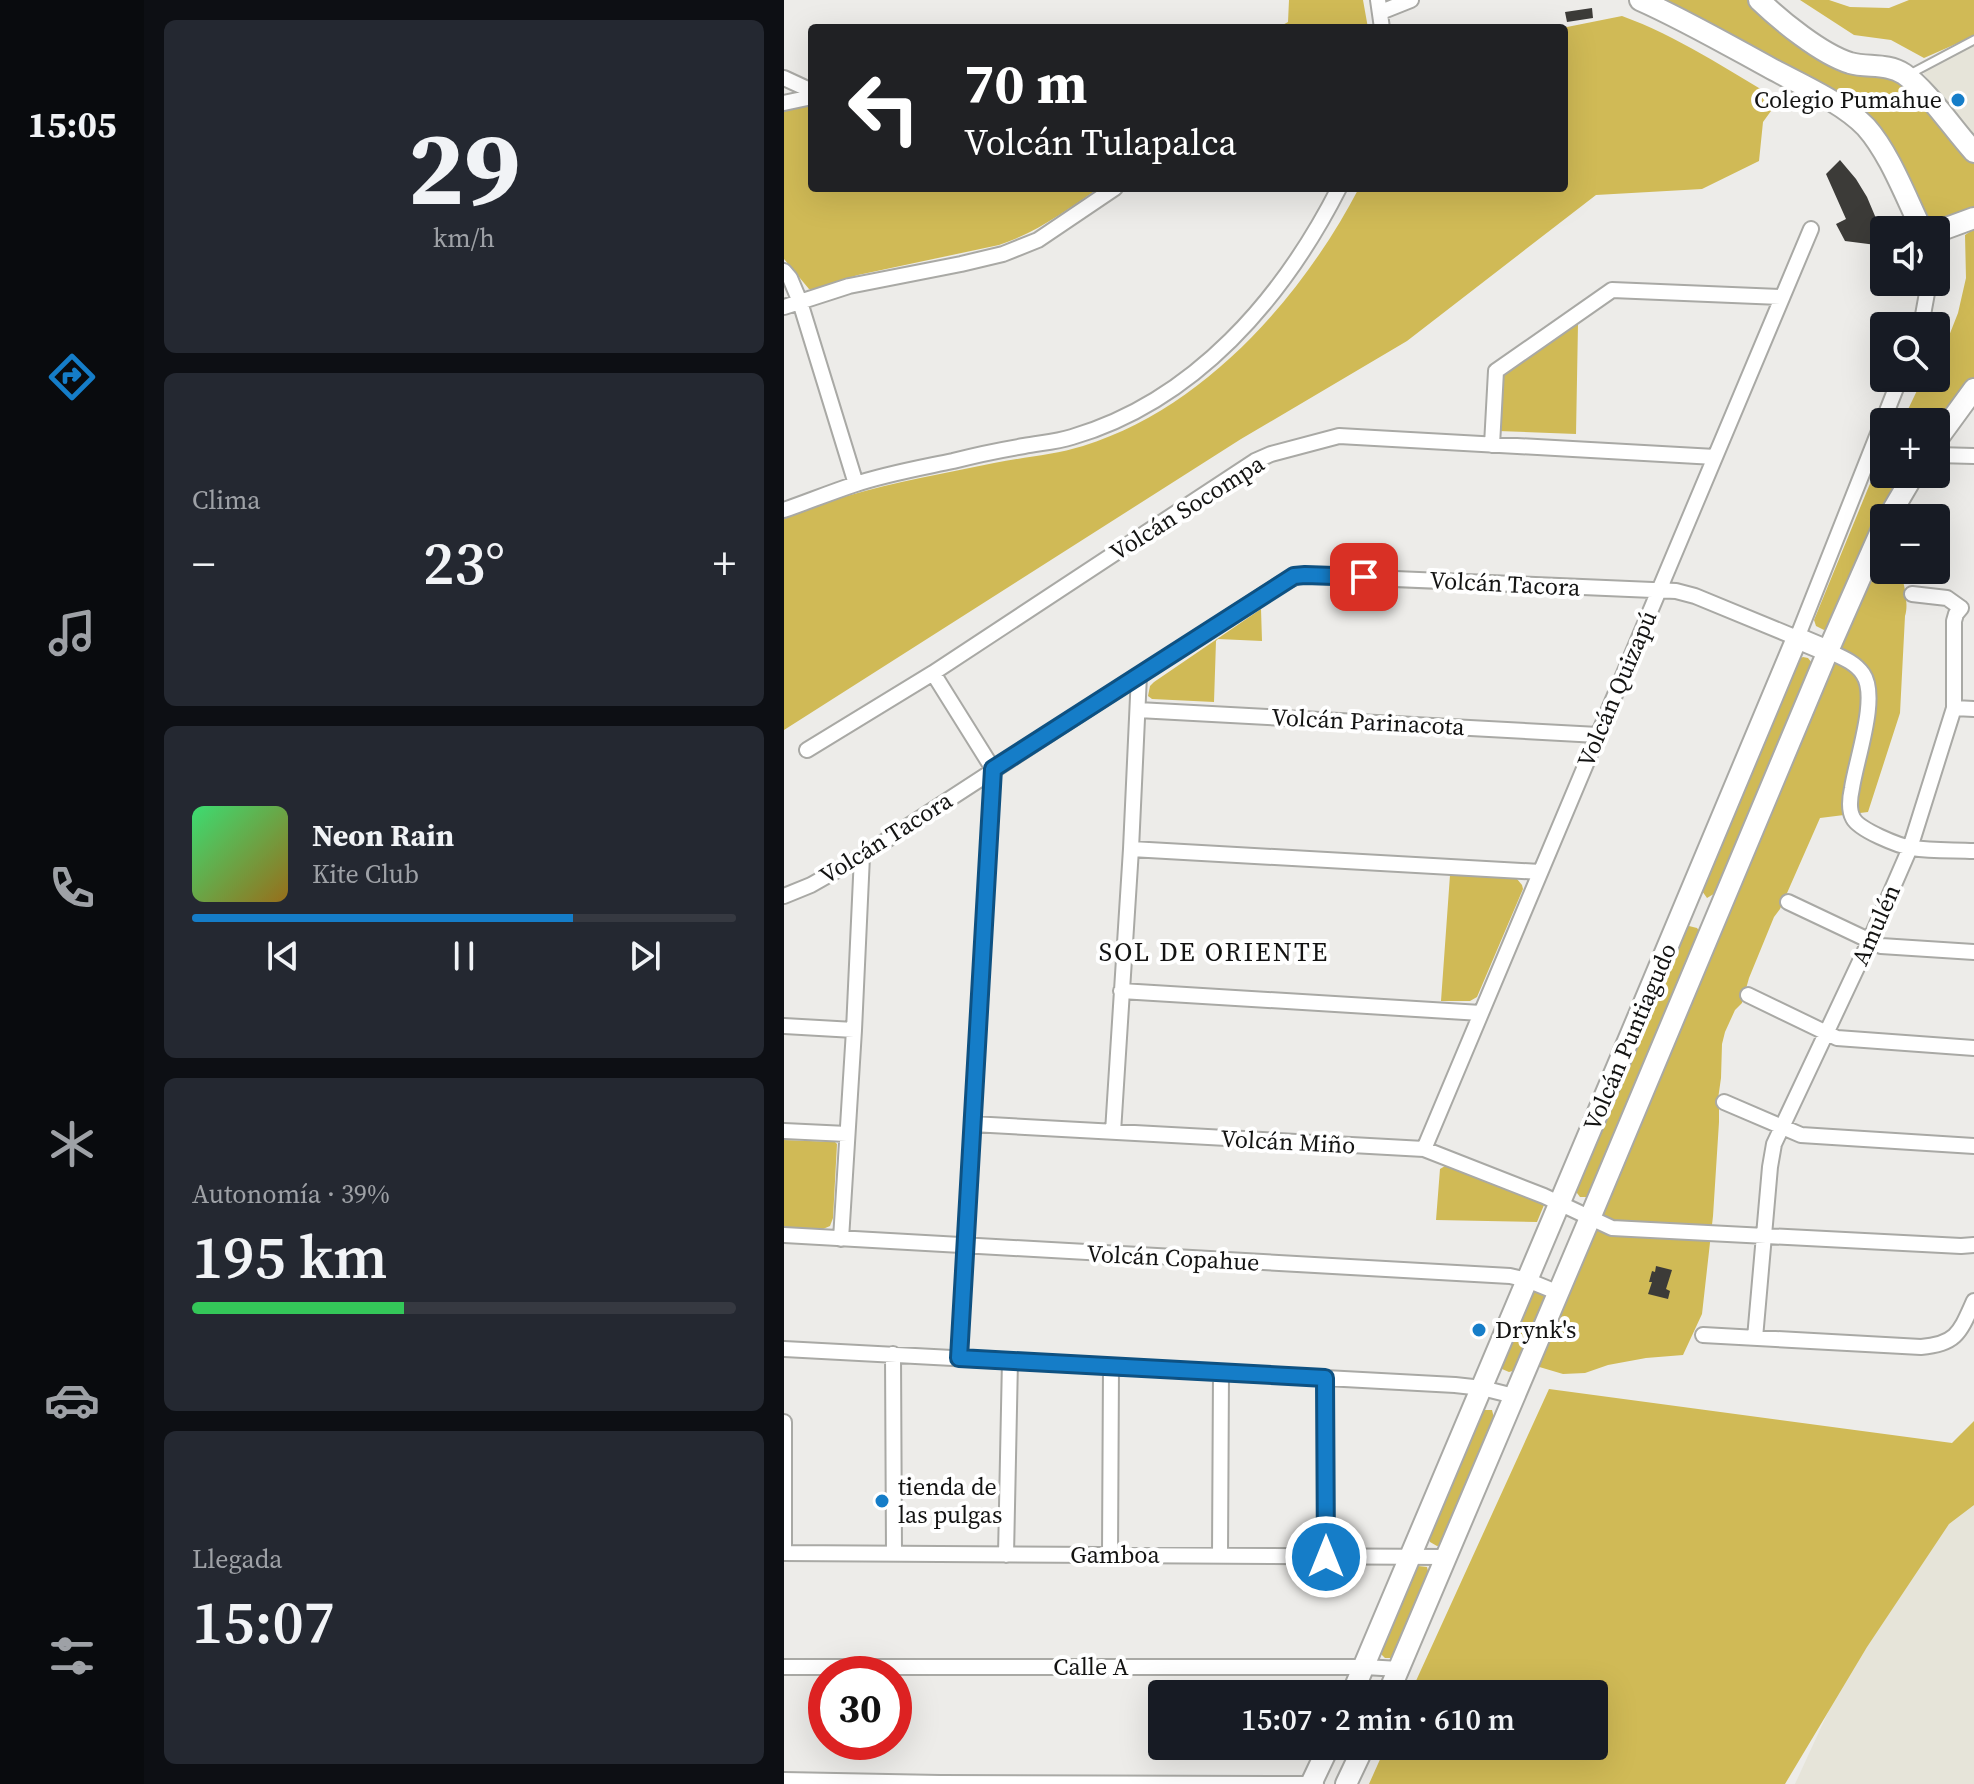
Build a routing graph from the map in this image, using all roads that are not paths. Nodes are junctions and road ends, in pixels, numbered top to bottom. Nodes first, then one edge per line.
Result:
1 (1411, 0) edge
2 (1640, 0) edge
3 (1759, 0) edge
4 (1380, 6) edge
5 (1974, 40) edge
6 (1906, 76) junction
7 (784, 78) edge
8 (808, 92) edge
9 (808, 95) edge
10 (784, 103) edge
11 (1973, 149) edge
12 (1109, 192) edge
13 (1337, 192) edge
14 (1915, 216) edge
15 (1974, 218) edge
16 (1950, 228) edge
17 (1811, 229) dead end
18 (784, 271) edge
19 (1782, 297) junction
20 (800, 302) junction
21 (784, 307) edge
22 (1974, 389) edge
23 (1894, 392) edge
24 (1950, 422) edge
25 (1492, 445) junction
26 (1950, 455) edge
27 (1974, 456) edge
28 (1715, 457) junction
29 (856, 484) junction
30 (784, 510) edge
31 (1870, 556) edge
32 (1659, 591) junction
33 (1912, 594) dead end
34 (1968, 605) edge
35 (1797, 638) junction
36 (1828, 651) junction
37 (933, 673) junction
38 (1139, 675) junction
39 (1954, 708) junction
40 (1974, 709) edge
41 (1138, 710) junction
42 (1598, 735) junction
43 (807, 750) dead end
44 (993, 769) junction
45 (1910, 848) junction
46 (1131, 849) junction
47 (1974, 851) edge
48 (862, 856) junction
49 (1540, 872) junction
50 (784, 896) edge
51 (1788, 902) dead end
52 (1686, 905) junction
53 (1715, 918) junction
54 (1870, 940) junction
55 (1974, 952) edge
56 (1121, 991) junction
57 (1748, 995) dead end
58 (1481, 1013) junction
59 (784, 1026) edge
60 (854, 1030) junction
61 (1826, 1034) junction
62 (1974, 1048) edge
63 (1724, 1102) dead end
64 (972, 1124) junction
65 (1781, 1128) junction
66 (784, 1131) edge
67 (1113, 1132) junction
68 (847, 1134) junction
69 (1974, 1146) edge
70 (1424, 1149) junction
71 (1560, 1203) junction
72 (1590, 1218) junction
73 (784, 1235) edge
74 (1764, 1235) junction
75 (841, 1239) junction
76 (1974, 1245) edge
77 (965, 1246) junction
78 (1527, 1280) junction
79 (1559, 1293) junction
80 (1974, 1301) edge
81 (1703, 1335) dead end
82 (1755, 1338) junction
83 (784, 1349) edge
84 (893, 1354) junction
85 (959, 1358) junction
86 (1010, 1360) junction
87 (1111, 1366) junction
88 (1221, 1372) junction
89 (1325, 1378) junction
90 (1482, 1388) junction
91 (1514, 1396) junction
92 (784, 1422) edge
93 (784, 1553) edge
94 (894, 1554) junction
95 (1006, 1555) junction
96 (1110, 1555) junction
97 (1220, 1556) junction
98 (1326, 1557) junction
99 (1412, 1557) junction
100 (1446, 1557) junction
101 (784, 1667) edge
102 (1365, 1667) junction
103 (1399, 1669) junction
104 (1359, 1680) edge
105 (1394, 1680) edge
106 (1323, 1760) edge
107 (1357, 1760) edge
108 (784, 1780) edge
109 (1313, 1784) edge
110 (1346, 1784) edge

1 - 4 street
2 - 14 main road
3 - 6 main road
5 - 6 lane
6 - 11 main road
7 - 8 street
9 - 10 street
12 - 20 street
13 - 29 street
15 - 16 main road
17 - 19 street, Volcán Quizapú
18 - 20 street
19 - 25 street
19 - 28 street, Volcán Quizapú
20 - 21 street
20 - 29 street
22 - 24 main road
23 - 35 street, Volcán Puntiagudo
25 - 28 street, Volcán Socompa
25 - 37 street, Volcán Socompa
26 - 27 street
28 - 32 street, Volcán Quizapú
29 - 30 street
31 - 36 main road, Volcán Puntiagudo
32 - 35 street, Volcán Tacora
32 - 38 street, Volcán Tacora
32 - 42 street, Volcán Quizapú
33 - 34 street
34 - 39 street, Amulén
35 - 36 main road, Volcán Tacora
35 - 52 main road, Volcán Puntiagudo
36 - 45 street
36 - 53 main road, Volcán Puntiagudo
37 - 43 street, Volcán Socompa
37 - 44 street
38 - 41 street
38 - 44 street, Volcán Tacora
39 - 40 street
39 - 45 street, Amulén
41 - 42 street, Volcán Parinacota
41 - 46 street
42 - 49 street, Volcán Quizapú
44 - 48 street, Volcán Tacora
44 - 64 street
45 - 47 street
45 - 54 street, Amulén
46 - 49 street
46 - 56 street
48 - 50 street, Volcán Tacora
48 - 60 street
49 - 58 street, Volcán Quizapú
51 - 54 street
52 - 53 main road
52 - 71 main road, Volcán Puntiagudo
53 - 72 main road, Volcán Puntiagudo
54 - 55 street
54 - 61 street, Amulén
56 - 58 street
56 - 67 street
57 - 61 street
58 - 70 street, Volcán Quizapú
59 - 60 street
60 - 68 street
61 - 62 street
61 - 65 street, Amulén
63 - 65 street
64 - 67 street, Volcán Miño
64 - 77 street
65 - 69 street
65 - 74 street, Amulén
66 - 68 street
67 - 70 street, Volcán Miño
68 - 75 street
70 - 71 street, Volcán Miño
71 - 72 street, Volcán Miño
71 - 78 main road, Volcán Puntiagudo
72 - 74 street, Volcán Miño
72 - 79 main road, Volcán Puntiagudo
73 - 75 street, Volcán Copahue
74 - 76 street, Volcán Miño
74 - 82 street, Amulén
75 - 77 street, Volcán Copahue
77 - 78 street, Volcán Copahue
77 - 85 street
78 - 79 street, Volcán Copahue
78 - 90 main road, Volcán Puntiagudo
79 - 91 main road, Volcán Puntiagudo
80 - 82 street
81 - 82 street
83 - 84 street
84 - 85 street
84 - 94 street
85 - 86 street
86 - 87 street
86 - 95 street
87 - 88 street
87 - 96 street
88 - 89 street
88 - 97 street
89 - 90 street
89 - 98 street
90 - 91 street
90 - 99 main road, Volcán Puntiagudo
91 - 100 main road, Volcán Puntiagudo
92 - 93 street
93 - 94 street, Gamboa
94 - 95 street, Gamboa
95 - 96 street, Gamboa
96 - 97 street, Gamboa
97 - 98 street, Gamboa
98 - 99 street, Gamboa
99 - 100 street, Gamboa
99 - 102 main road, Volcán Puntiagudo
100 - 103 main road, Volcán Puntiagudo
101 - 102 street, Calle A
102 - 103 street, Calle A
102 - 104 main road, Volcán Puntiagudo
103 - 105 main road, Volcán Puntiagudo
106 - 109 main road
107 - 110 main road
108 - 109 street

